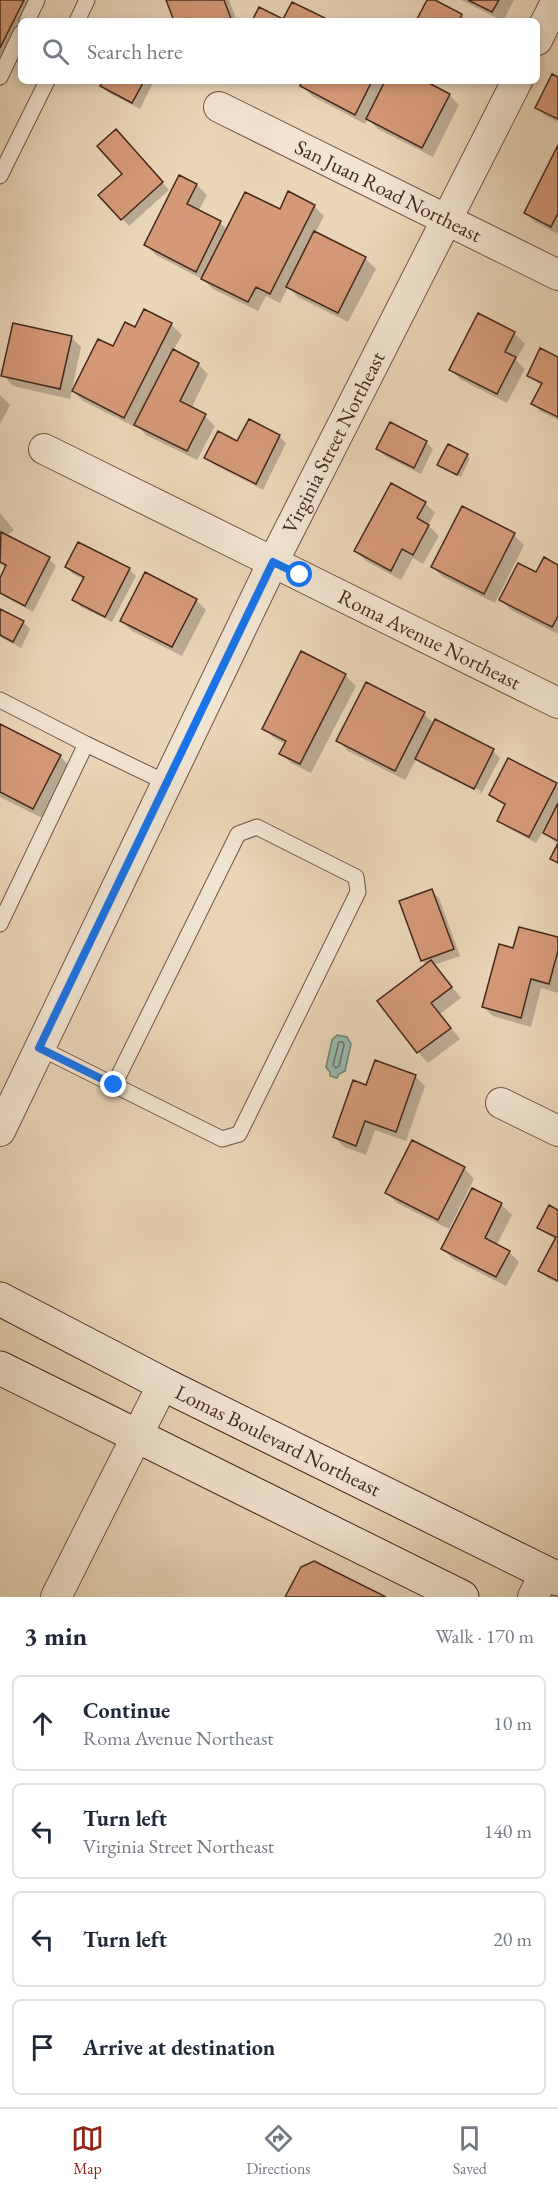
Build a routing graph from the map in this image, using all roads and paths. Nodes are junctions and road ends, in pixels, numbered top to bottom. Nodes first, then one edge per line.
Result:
1 (37, 0) edge
2 (87, 0) edge
3 (557, 0) edge
4 (28, 18) edge
5 (78, 18) edge
6 (540, 34) edge
7 (18, 39) edge
8 (0, 76) edge
9 (46, 84) edge
10 (515, 84) edge
11 (219, 107) dead end
12 (0, 176) edge
13 (446, 218) junction
14 (558, 275) edge
15 (44, 449) dead end
16 (273, 562) junction
17 (0, 700) edge
18 (558, 704) edge
19 (86, 744) junction
20 (167, 783) junction
21 (0, 924) edge
22 (39, 1048) junction
23 (114, 1085) junction
24 (501, 1103) dead end
25 (0, 1131) edge
26 (558, 1131) edge
27 (0, 1299) edge
28 (0, 1368) edge
29 (163, 1384) junction
30 (136, 1436) junction
31 (545, 1583) edge
32 (56, 1597) edge
33 (462, 1597) edge

1 - 4 lane
2 - 5 lane
3 - 6 street
7 - 8 lane
9 - 12 lane
10 - 13 street, Virginia Street Northeast
11 - 13 street, San Juan Road Northeast
13 - 14 street, San Juan Road Northeast
13 - 16 street, Virginia Street Northeast
15 - 16 street, Roma Avenue Northeast
16 - 18 street, Roma Avenue Northeast
16 - 20 street, Virginia Street Northeast
17 - 19 lane
19 - 20 lane
19 - 21 lane
20 - 22 street, Virginia Street Northeast
22 - 23 lane
22 - 25 street, Virginia Street Northeast
23 - 23 lane
24 - 26 street
27 - 29 main road, Lomas Boulevard Northeast
28 - 30 main road
29 - 30 street
29 - 31 main road, Lomas Boulevard Northeast
30 - 32 street
30 - 33 main road

